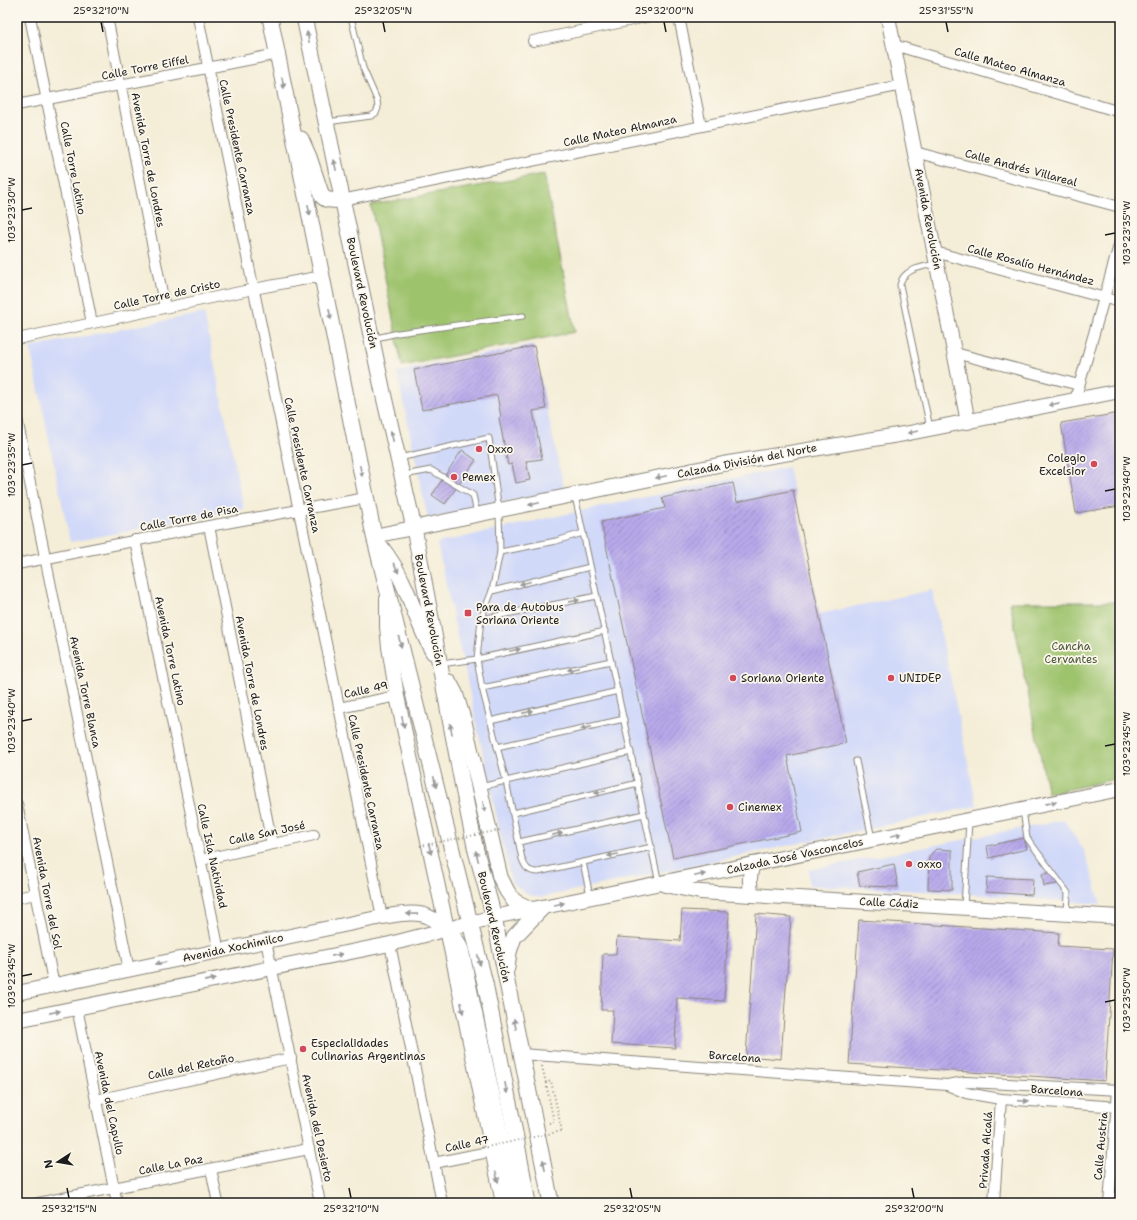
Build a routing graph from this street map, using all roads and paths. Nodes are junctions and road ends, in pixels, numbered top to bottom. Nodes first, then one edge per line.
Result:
1 (30, 17) edge
2 (107, 17) edge
3 (198, 17) edge
4 (270, 17) edge
5 (304, 17) edge
6 (352, 17) edge
7 (646, 17) edge
8 (679, 17) edge
9 (888, 17) edge
10 (532, 41) dead end
11 (894, 45) junction
12 (278, 54) junction
13 (208, 68) junction
14 (121, 85) junction
15 (902, 86) junction
16 (47, 100) junction
17 (17, 106) edge
18 (1120, 112) edge
19 (291, 120) junction
20 (326, 122) junction
21 (701, 126) junction
22 (915, 152) junction
23 (342, 200) junction
24 (1120, 207) edge
25 (1120, 242) edge
26 (936, 258) junction
27 (322, 276) junction
28 (254, 289) junction
29 (1104, 298) junction
30 (1120, 302) edge
31 (165, 308) junction
32 (523, 316) dead end
33 (92, 323) junction
34 (17, 339) edge
35 (371, 339) junction
36 (955, 353) junction
37 (1079, 385) junction
38 (1120, 391) edge
39 (1075, 400) junction
40 (17, 419) edge
41 (968, 422) junction
42 (930, 429) junction
43 (398, 459) junction
44 (401, 475) junction
45 (575, 495) junction
46 (366, 498) junction
47 (299, 510) junction
48 (499, 511) junction
49 (477, 515) junction
50 (209, 526) junction
51 (414, 528) junction
52 (583, 533) junction
53 (374, 536) junction
54 (136, 540) junction
55 (500, 552) junction
56 (45, 558) junction
57 (17, 564) edge
58 (590, 567) junction
59 (386, 586) junction
60 (492, 591) junction
61 (597, 596) junction
62 (481, 619) junction
63 (605, 631) junction
64 (477, 659) junction
65 (611, 661) junction
66 (440, 664) junction
67 (482, 688) junction
68 (618, 691) junction
69 (397, 696) junction
70 (339, 708) junction
71 (624, 719) junction
72 (490, 721) junction
73 (497, 747) junction
74 (631, 752) junction
75 (856, 761) dead end
76 (182, 766) joint
77 (506, 781) junction
78 (638, 783) junction
79 (479, 788) junction
80 (1120, 789) edge
81 (17, 804) edge
82 (1022, 809) junction
83 (513, 813) junction
84 (644, 814) junction
85 (969, 820) junction
86 (500, 830) dead end
87 (314, 835) dead end
88 (872, 840) junction
89 (519, 842) junction
90 (272, 844) junction
91 (420, 846) dead end
92 (652, 847) junction
93 (201, 860) junction
94 (583, 862) junction
95 (753, 864) junction
96 (659, 884) junction
97 (35, 894) junction
98 (752, 895) junction
99 (17, 898) edge
100 (590, 898) junction
101 (964, 908) junction
102 (537, 909) junction
103 (1067, 914) junction
104 (382, 917) junction
105 (1120, 917) edge
106 (494, 918) junction
107 (470, 923) junction
108 (447, 929) junction
109 (266, 941) junction
110 (390, 944) junction
111 (219, 951) junction
112 (272, 968) junction
113 (129, 970) junction
114 (506, 977) junction
115 (54, 986) junction
116 (17, 993) edge
117 (77, 1008) junction
118 (17, 1020) edge
119 (521, 1054) junction
120 (540, 1055) junction
121 (290, 1058) junction
122 (546, 1083) junction
123 (947, 1085) junction
124 (1119, 1090) edge
125 (1001, 1099) junction
126 (96, 1100) junction
127 (1118, 1107) edge
128 (554, 1122) dead end
129 (309, 1149) junction
130 (493, 1149) junction
131 (434, 1163) junction
132 (211, 1169) junction
133 (114, 1188) junction
134 (38, 1203) edge
135 (117, 1203) edge
136 (218, 1203) edge
137 (320, 1203) edge
138 (442, 1203) edge
139 (503, 1203) edge
140 (515, 1203) edge
141 (528, 1203) edge
142 (551, 1203) edge
143 (994, 1203) edge
144 (1108, 1203) edge

1 - 16 street, Calle Torre Latino
2 - 14 street, Avenida Torre de Londres
3 - 13 street, Calle Presidente Carranza
4 - 12 main road
20 -> 5 main road, Boulevard Revolución
6 - 20 lane
7 - 10 street
8 - 21 street
9 - 11 main road, Avenida Revolución
11 - 15 main road, Avenida Revolución
11 - 18 street, Calle Mateo Almanza
12 - 13 street, Calle Torre Eiffel
12 -> 19 main road
13 - 14 street, Calle Torre Eiffel
13 - 28 street, Calle Presidente Carranza
14 - 16 street, Calle Torre Eiffel
14 - 31 street, Avenida Torre de Londres
15 - 21 street, Calle Mateo Almanza
15 - 22 main road, Avenida Revolución
16 - 17 street, Calle Torre Eiffel
16 - 33 street, Calle Torre Latino
19 - 23 main road
19 -> 27 main road
23 -> 20 main road, Boulevard Revolución
21 - 23 street, Calle Mateo Almanza
22 - 24 street, Calle Andrés Villareal
22 - 26 main road, Avenida Revolución
23 - 35 main road, Boulevard Revolución
25 - 29 street
26 - 29 street, Calle Rosalío Hernández
26 - 36 main road, Avenida Revolución
26 - 42 lane
27 - 28 street, Calle Torre de Cristo
27 -> 46 main road
28 - 31 street, Calle Torre de Cristo
28 - 47 street, Calle Presidente Carranza
29 - 30 street, Calle Rosalío Hernández
29 - 37 street
31 - 33 street, Calle Torre de Cristo
32 - 35 lane
33 - 34 street, Calle Torre de Cristo
43 -> 35 main road, Boulevard Revolución
36 - 37 street
36 - 41 main road, Avenida Revolución
37 - 39 street
38 - 39 main road, Calzada División del Norte
39 -> 41 main road, Calzada División del Norte
40 - 56 street, Avenida Torre Blanca
41 - 42 main road, Calzada División del Norte
42 -> 45 main road, Calzada División del Norte
43 - 44 main road, Boulevard Revolución
43 - 48 lane
44 - 49 lane
44 - 51 main road, Boulevard Revolución
45 -> 48 main road, Calzada División del Norte
45 - 52 lane
46 - 47 street, Calle Torre de Pisa
46 - 53 main road
47 - 50 street, Calle Torre de Pisa
47 - 70 street, Calle Presidente Carranza
48 - 49 main road, Calzada División del Norte
48 - 55 lane
49 - 51 main road, Calzada División del Norte
50 - 54 street, Calle Torre de Pisa
50 - 90 street, Avenida Torre de Londres
51 - 53 main road, Calzada División del Norte
51 - 66 main road, Boulevard Revolución
52 - 55 lane
52 - 58 lane
53 - 59 main road
53 -> 66 main road
54 - 56 street, Calle Torre de Pisa
54 - 76 street, Avenida Torre Latino
55 - 60 lane
56 - 57 street, Calle Torre de Pisa
56 - 113 street, Avenida Torre Blanca
58 -> 60 lane
58 - 61 lane
59 - 69 main road
59 -> 107 main road
60 - 62 lane
62 -> 61 lane
61 - 63 lane
62 - 64 lane
64 -> 63 lane
63 - 65 lane
64 - 66 lane
64 - 67 lane
65 -> 67 lane
65 - 68 lane
66 - 79 main road
106 -> 66 main road, Boulevard Revolución
67 - 72 lane
68 - 71 lane
72 -> 68 lane
69 - 70 street, Calle 49
69 -> 108 main road
70 - 104 street, Calle Presidente Carranza
71 -> 73 lane
71 - 74 lane
72 - 73 lane
73 - 77 lane
74 - 77 lane
74 - 78 lane
75 - 88 lane
76 - 93 street, Calle Isla Natividad
77 - 79 lane
77 - 83 lane
78 -> 83 lane
78 - 84 lane
79 -> 102 main road
82 -> 80 main road, Calzada José Vasconcelos
81 - 97 street, Avenida Torre del Sol
82 - 85 main road, Calzada José Vasconcelos
82 - 103 lane
83 - 89 lane
89 -> 84 lane
84 - 92 lane
88 -> 85 main road, Calzada José Vasconcelos
85 - 101 lane
86 - 91 path, bridge
87 - 90 street, Calle San José
88 - 95 main road, Calzada José Vasconcelos
89 - 94 lane
90 - 93 street, Calle San José
92 -> 94 lane
92 - 96 lane
93 - 111 street, Calle Isla Natividad
94 - 100 lane
96 -> 95 main road, Calzada José Vasconcelos
95 - 98 main road
96 - 98 main road, Calle Cádiz
96 - 100 main road, Calzada José Vasconcelos
97 - 99 street
97 - 115 street, Avenida Torre del Sol
98 - 101 main road, Calle Cádiz
102 -> 100 main road, Calzada José Vasconcelos
101 - 103 main road, Calle Cádiz
102 - 106 main road, Calzada José Vasconcelos
102 - 114 main road
103 - 105 main road, Calle Cádiz
108 -> 104 main road, Avenida Xochimilco
104 - 109 main road, Avenida Xochimilco
106 - 107 main road, Calzada José Vasconcelos
106 - 114 main road, Boulevard Revolución
107 - 108 main road
107 -> 141 main road
108 - 110 main road
108 - 130 main road
109 - 111 main road, Avenida Xochimilco
109 - 112 street, Avenida del Desierto
112 -> 110 main road
110 - 131 street
111 -> 113 main road, Avenida Xochimilco
117 -> 112 main road
112 - 121 street, Avenida del Desierto
113 - 115 main road, Avenida Xochimilco
119 -> 114 main road, Boulevard Revolución
115 - 116 main road, Avenida Xochimilco
118 -> 117 main road
117 - 126 street, Avenida del Capullo
119 - 120 street, Barcelona
142 -> 119 main road, Boulevard Revolución
120 - 122 path
120 - 123 street, Barcelona
121 - 126 street, Calle del Retoño
121 - 129 street, Avenida del Desierto
122 - 128 path
122 - 130 path, bridge
123 - 124 street, Barcelona
123 - 125 street, Barcelona
124 - 127 street, Calle Austria
125 -> 127 street, Barcelona
125 - 143 street, Privada Alcalá
126 - 133 street, Avenida del Capullo
127 - 144 street, Calle Austria
129 - 132 street, Calle La Paz
129 - 137 street, Avenida del Desierto
130 - 131 street, Calle 47
130 -> 139 main road
130 - 140 main road
131 - 138 street
132 - 133 street, Calle La Paz
132 - 136 street
133 - 134 street, Calle La Paz
133 - 135 street, Avenida del Capullo

